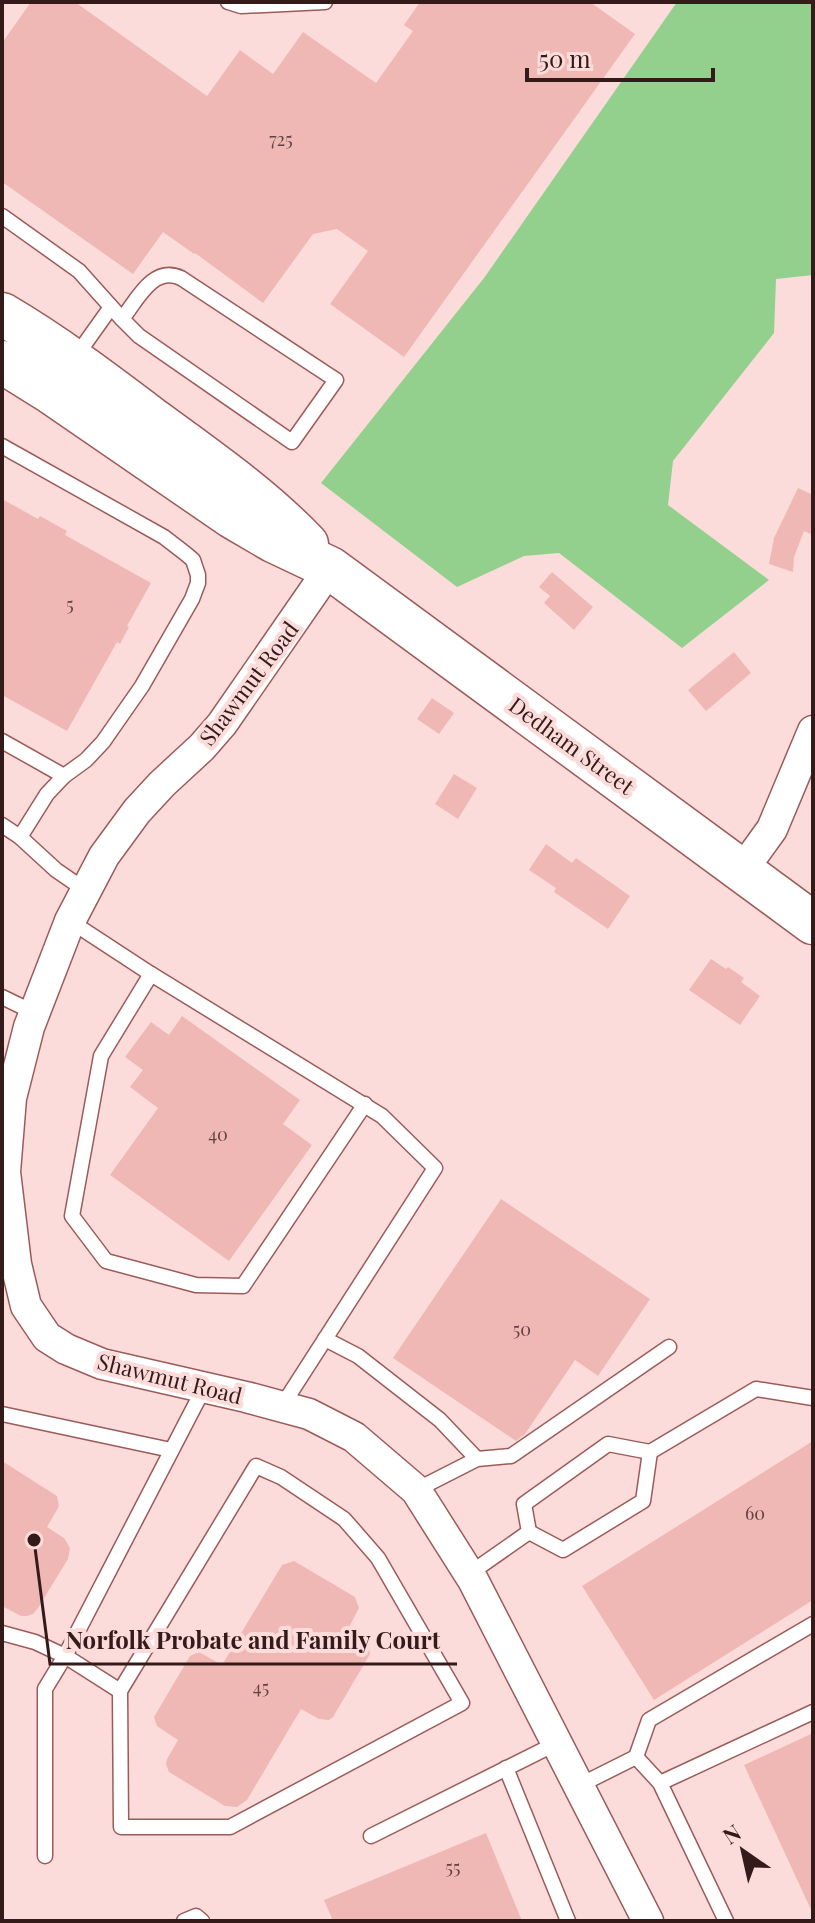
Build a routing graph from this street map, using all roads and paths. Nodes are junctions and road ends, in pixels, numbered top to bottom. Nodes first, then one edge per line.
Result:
1 (228, 2) edge
2 (325, 2) edge
3 (2, 216) edge
4 (111, 307) junction
5 (2, 314) edge
6 (122, 319) junction
7 (2, 362) edge
8 (62, 376) junction
9 (2, 446) edge
10 (330, 568) junction
11 (813, 731) edge
12 (2, 741) edge
13 (64, 776) junction
14 (2, 825) edge
15 (20, 837) junction
16 (741, 872) junction
17 (85, 890) junction
18 (70, 921) junction
19 (813, 923) edge
20 (151, 974) junction
21 (2, 997) edge
22 (35, 1013) junction
23 (365, 1104) junction
24 (325, 1339) junction
25 (669, 1347) dead end
26 (204, 1388) junction
27 (813, 1398) edge
28 (282, 1406) junction
29 (2, 1414) edge
30 (171, 1450) junction
31 (650, 1452) junction
32 (477, 1459) junction
33 (416, 1490) junction
34 (529, 1532) junction
35 (469, 1574) junction
36 (813, 1624) edge
37 (2, 1633) edge
38 (65, 1656) junction
39 (120, 1691) junction
40 (813, 1712) edge
41 (557, 1743) junction
42 (636, 1757) junction
43 (506, 1768) junction
44 (660, 1783) junction
45 (578, 1786) junction
46 (371, 1836) dead end
47 (45, 1856) dead end
48 (184, 1921) edge
49 (202, 1921) edge
50 (568, 1921) edge
51 (648, 1921) edge
52 (726, 1921) edge

1 - 2 lane
3 - 4 lane
4 - 6 lane
4 - 8 lane
5 - 8 main road, Dedham Street
6 - 6 lane
7 - 8 main road, Dedham Street
8 - 10 main road, Dedham Street
9 - 13 lane
10 - 16 main road, Dedham Street
10 - 17 street, Shawmut Road
11 - 16 street
12 - 13 lane
13 - 15 lane
14 - 15 lane
15 - 17 lane
16 - 19 main road, Dedham Street
17 - 18 street, Shawmut Road
18 - 20 lane
18 - 22 street, Shawmut Road
20 - 23 lane
20 - 23 lane
21 - 22 lane
22 - 26 street, Shawmut Road
23 - 24 lane
24 - 28 lane
24 - 32 lane
25 - 32 lane
26 - 28 street, Shawmut Road
26 - 30 lane
27 - 31 lane
28 - 33 street, Shawmut Road
29 - 30 lane
30 - 38 lane
31 - 34 lane
31 - 34 lane
32 - 33 lane
33 - 35 street, Shawmut Road
34 - 35 lane
35 - 41 street, Shawmut Road
36 - 42 lane
37 - 38 lane
38 - 39 lane
38 - 47 lane
39 - 39 lane
40 - 44 lane
41 - 43 lane
41 - 45 street, Shawmut Road
42 - 44 lane
42 - 45 lane
43 - 46 lane
43 - 50 lane
44 - 52 lane
45 - 51 street, Shawmut Road
48 - 49 lane

